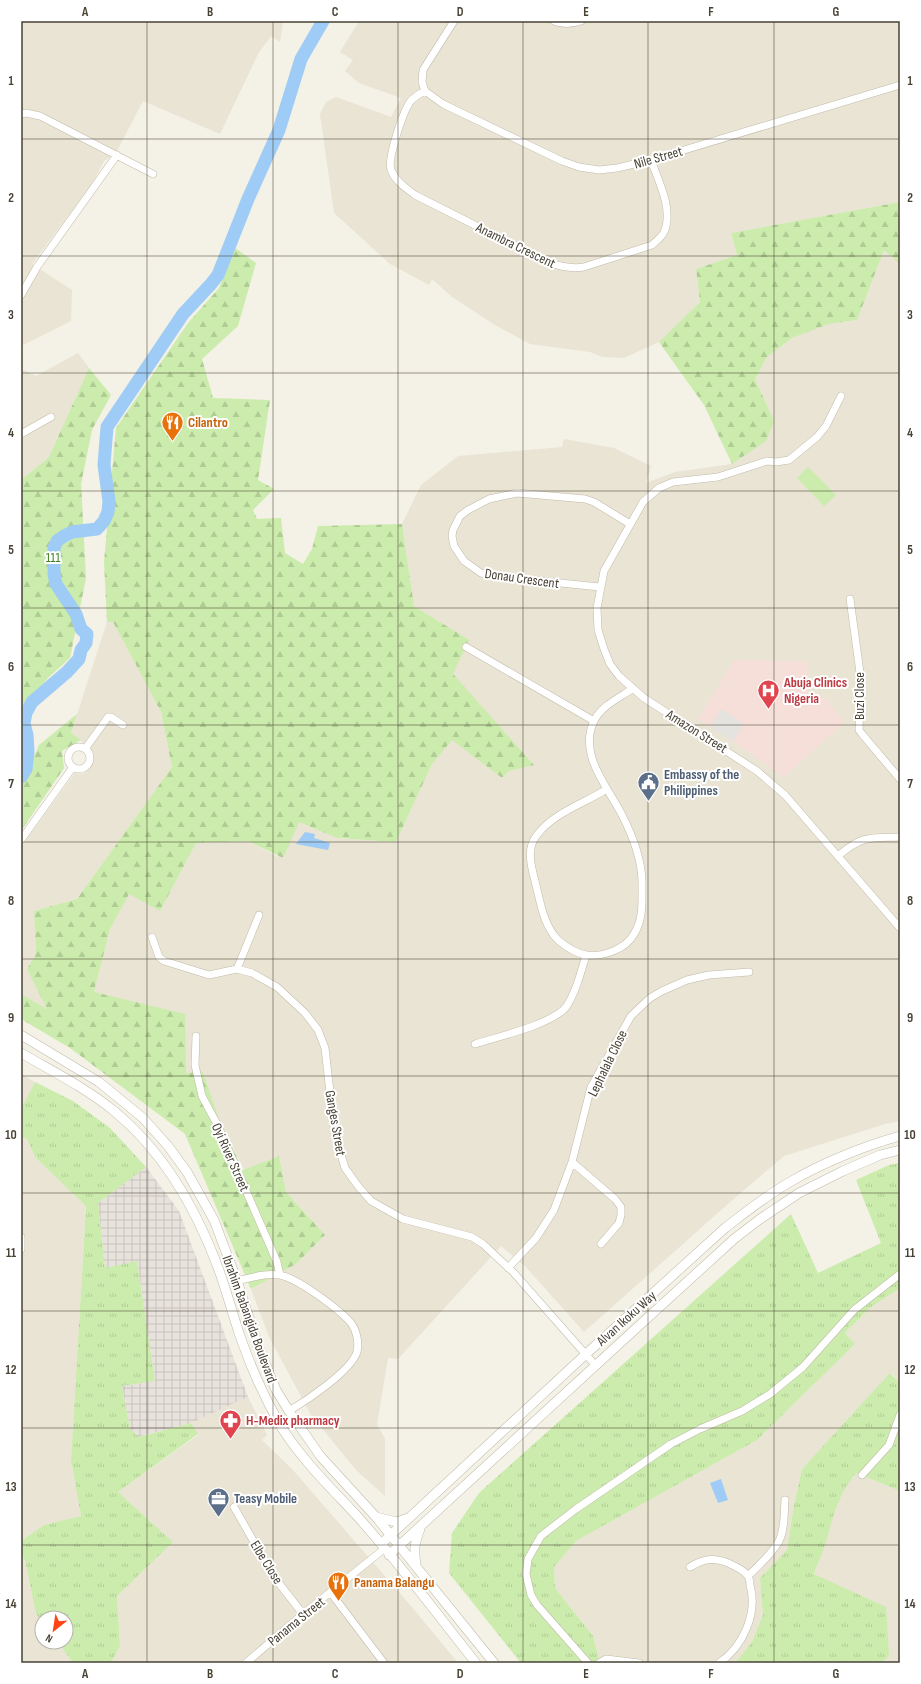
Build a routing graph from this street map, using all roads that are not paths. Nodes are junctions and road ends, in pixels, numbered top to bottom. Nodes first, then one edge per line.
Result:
1 (454, 21) edge
2 (554, 21) edge
3 (581, 21) edge
4 (900, 85) edge
5 (425, 91) junction
6 (21, 114) edge
7 (117, 155) junction
8 (651, 160) junction
9 (153, 174) dead end
10 (21, 295) edge
11 (841, 396) dead end
12 (51, 417) dead end
13 (21, 434) edge
14 (630, 524) junction
15 (600, 587) junction
16 (850, 598) dead end
17 (466, 647) dead end
18 (632, 689) junction
19 (594, 721) junction
20 (123, 726) dead end
21 (85, 749) junction
22 (73, 767) junction
23 (900, 779) edge
24 (607, 789) junction
25 (900, 838) edge
26 (21, 840) edge
27 (838, 856) junction
28 (259, 915) dead end
29 (900, 928) edge
30 (152, 937) dead end
31 (586, 955) junction
32 (237, 969) junction
33 (749, 972) dead end
34 (21, 1035) edge
35 (196, 1036) dead end
36 (475, 1044) dead end
37 (21, 1053) edge
38 (900, 1136) edge
39 (900, 1150) edge
40 (572, 1162) junction
41 (21, 1237) edge
42 (601, 1244) dead end
43 (21, 1249) edge
44 (508, 1268) junction
45 (900, 1274) edge
46 (280, 1275) junction
47 (237, 1281) junction
48 (586, 1354) junction
49 (596, 1366) junction
50 (289, 1411) junction
51 (900, 1415) edge
52 (862, 1475) dead end
53 (786, 1500) dead end
54 (234, 1507) dead end
55 (376, 1517) junction
56 (411, 1517) junction
57 (421, 1526) junction
58 (391, 1535) junction
59 (400, 1546) junction
60 (385, 1550) junction
61 (416, 1566) junction
62 (690, 1567) dead end
63 (748, 1576) junction
64 (331, 1593) junction
65 (303, 1614) junction
66 (246, 1663) edge
67 (384, 1663) edge
68 (476, 1663) edge
69 (494, 1663) edge
70 (588, 1663) edge
71 (599, 1663) edge
72 (639, 1663) edge
73 (719, 1663) edge

1 - 5 street
2 - 3 street
4 - 8 street, Nile Street
5 - 8 street, Nile Street
5 - 8 street, Anambra Crescent
6 - 7 street
7 - 9 street
7 - 10 street
11 - 14 street, Amazon Street
12 - 13 street
14 - 15 street, Amazon Street
14 - 15 street, Donau Crescent
15 - 18 street, Amazon Street
16 - 23 street, Buzi Close
17 - 19 street
18 - 19 street
18 - 27 street, Amazon Street
19 - 24 street
20 - 21 street
21 - 22 street
21 - 22 street
22 - 26 street
24 - 31 street
24 - 31 street
25 - 27 street
27 - 29 street, Amazon Street
28 - 32 street
30 - 32 street
31 - 36 street
32 - 44 street, Ganges Street
33 - 40 street, Lephalala Close
34 - 47 street, Ibrahim Babangida Boulevard
35 - 46 street, Oyi River Street
37 - 60 street, Ibrahim Babangida Boulevard
38 - 48 street, Alvan Ikoku Way
39 - 49 street, Alvan Ikoku Way
40 - 42 street
40 - 44 street, Lephalala Close
41 - 43 street
44 - 48 street, Ganges Street
45 - 70 street
46 - 47 street
46 - 50 street
47 - 50 street, Ibrahim Babangida Boulevard
48 - 49 street, Ganges Street
48 - 56 street, Alvan Ikoku Way
49 - 57 street, Alvan Ikoku Way
50 - 55 street, Ibrahim Babangida Boulevard
51 - 52 street
53 - 63 street
54 - 65 street, Elbe Close
55 - 56 street
55 - 58 street, Ibrahim Babangida Boulevard
56 - 58 street, Alvan Ikoku Way
57 - 59 street, Alvan Ikoku Way
57 - 61 street
58 - 59 street, Ibrahim Babangida Boulevard
58 - 60 street, Alvan Ikoku Way
59 - 60 street, Alvan Ikoku Way
59 - 61 street, Ibrahim Babangida Boulevard
60 - 64 street, Panama Street
60 - 68 street, Ibrahim Babangida Boulevard
61 - 69 street, Ibrahim Babangida Boulevard
62 - 63 street
63 - 73 street
64 - 65 street, Panama Street
64 - 67 street
65 - 66 street, Panama Street
71 - 72 street

